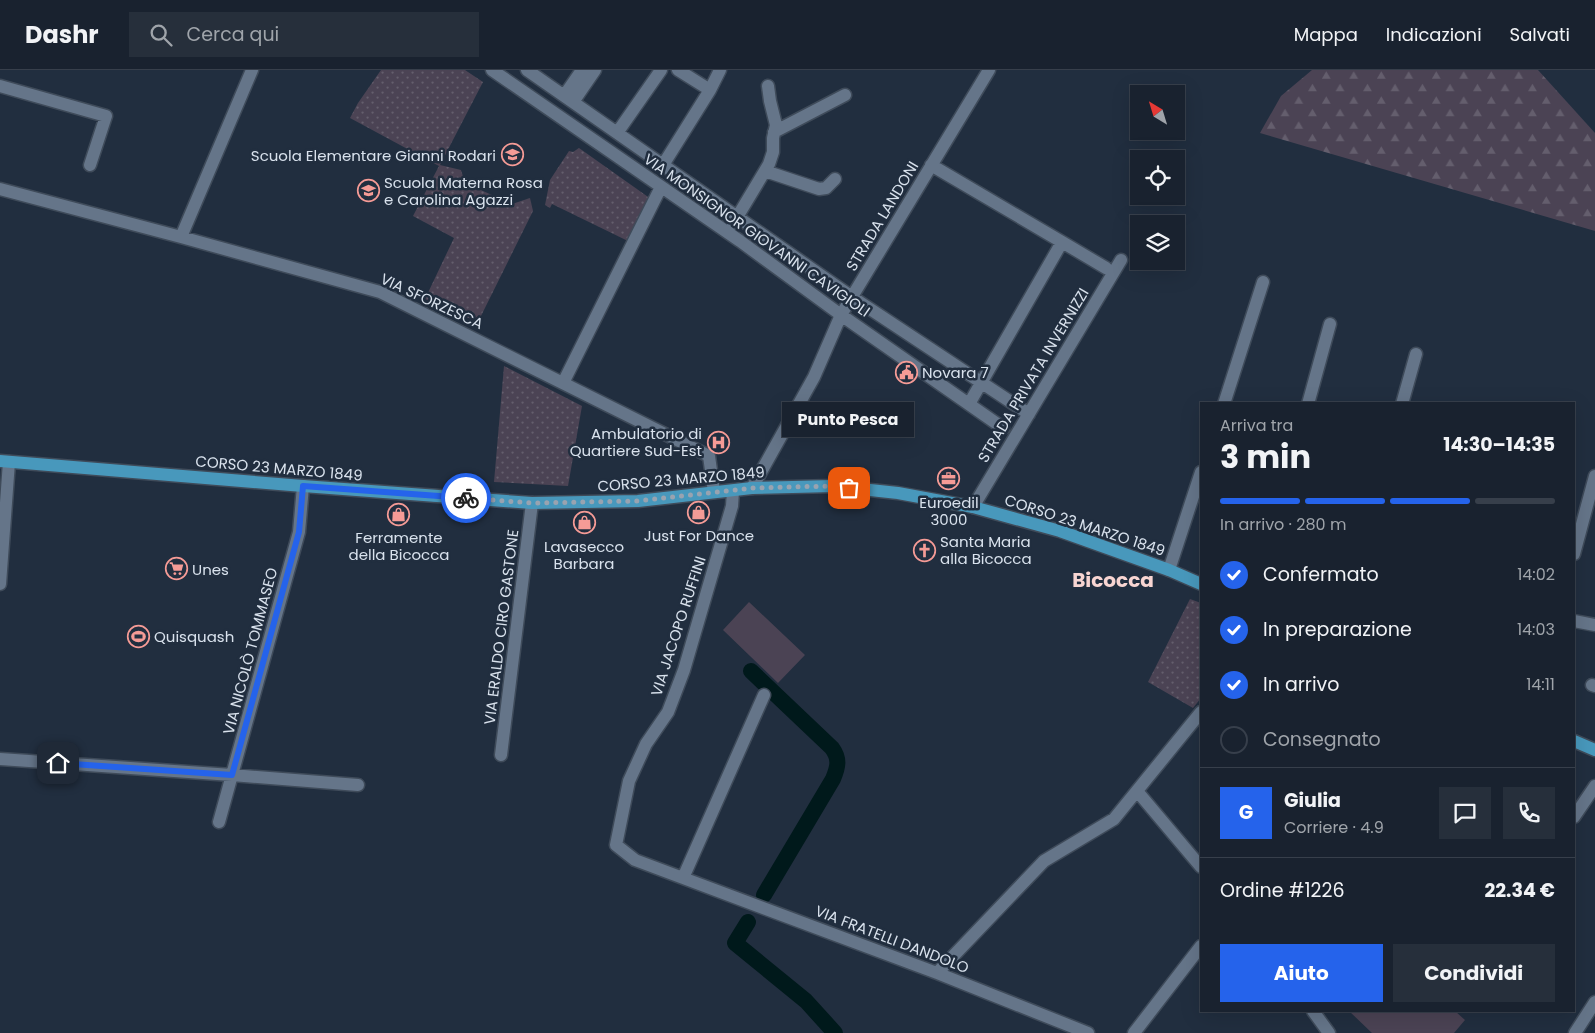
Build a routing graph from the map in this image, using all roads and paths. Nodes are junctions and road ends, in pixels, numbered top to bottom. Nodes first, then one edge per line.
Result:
1 (252, 70) edge
2 (492, 70) edge
3 (527, 70) edge
4 (582, 70) edge
5 (595, 70) edge
6 (661, 70) edge
7 (678, 70) edge
8 (720, 70) edge
9 (989, 70) edge
10 (0, 86) edge
11 (768, 86) dead end
12 (710, 90) junction
13 (846, 95) dead end
14 (568, 99) junction
15 (774, 132) junction
16 (617, 133) junction
17 (90, 165) dead end
18 (663, 165) junction
19 (931, 165) junction
20 (765, 171) junction
21 (835, 179) dead end
22 (661, 187) junction
23 (0, 190) edge
24 (737, 217) junction
25 (728, 232) junction
26 (182, 237) junction
27 (1062, 242) junction
28 (1121, 260) dead end
29 (1106, 268) dead end
30 (1263, 282) dead end
31 (852, 297) junction
32 (841, 315) junction
33 (1330, 324) dead end
34 (1416, 354) dead end
35 (563, 383) junction
36 (982, 383) junction
37 (1225, 402) edge
38 (1309, 402) edge
39 (1403, 402) edge
40 (969, 404) junction
41 (1029, 414) junction
42 (1003, 428) dead end
43 (5, 462) edge
44 (1200, 475) edge
45 (1595, 476) edge
46 (303, 486) junction
47 (752, 488) junction
48 (732, 491) junction
49 (714, 492) junction
50 (532, 503) junction
51 (973, 507) junction
52 (1575, 550) edge
53 (1169, 570) junction
54 (0, 584) edge
55 (1200, 584) edge
56 (1575, 621) edge
57 (1595, 625) edge
58 (764, 695) dead end
59 (1200, 713) edge
60 (1575, 741) edge
61 (1595, 750) edge
62 (501, 755) dead end
63 (0, 759) edge
64 (232, 775) junction
65 (358, 786) dead end
66 (1595, 786) edge
67 (1137, 791) junction
68 (1575, 816) edge
69 (219, 822) dead end
70 (1200, 866) edge
71 (683, 878) junction
72 (1200, 947) edge
73 (938, 973) junction
74 (1595, 1002) edge
75 (1314, 1012) edge
76 (1088, 1033) edge
77 (1134, 1033) edge
78 (1329, 1033) edge
79 (1575, 1033) edge

1 - 26 street
2 - 22 street, VIA MONSIGNOR GIOVANNI CAVIGIOLI
3 - 14 street, VIA MONSIGNOR GIOVANNI CAVIGIOLI
4 - 14 street
5 - 14 street
6 - 16 street
7 - 12 street
8 - 12 street
9 - 19 street, STRADA LANDONI
10 - 17 street
11 - 15 street
12 - 18 street
13 - 15 street
14 - 16 street, VIA MONSIGNOR GIOVANNI CAVIGIOLI
15 - 20 street
16 - 18 street, VIA MONSIGNOR GIOVANNI CAVIGIOLI
18 - 24 street, VIA MONSIGNOR GIOVANNI CAVIGIOLI
19 - 27 street
19 - 31 street, STRADA LANDONI
20 - 21 street
20 - 24 street
22 - 25 street, VIA MONSIGNOR GIOVANNI CAVIGIOLI
22 - 35 street
23 - 26 street, VIA SFORZESCA
24 - 25 street
24 - 31 street, VIA MONSIGNOR GIOVANNI CAVIGIOLI
25 - 32 street, VIA MONSIGNOR GIOVANNI CAVIGIOLI
26 - 35 street, VIA SFORZESCA
27 - 29 street
27 - 36 street
28 - 41 street, STRADA PRIVATA INVERNIZZI
30 - 37 street
31 - 32 street, STRADA LANDONI
31 - 36 street, VIA MONSIGNOR GIOVANNI CAVIGIOLI
32 - 40 street, VIA MONSIGNOR GIOVANNI CAVIGIOLI
32 - 47 street, STRADA LANDONI
33 - 38 street
34 - 39 street
35 - 49 street, VIA SFORZESCA
36 - 40 street
36 - 41 street, VIA MONSIGNOR GIOVANNI CAVIGIOLI
40 - 42 street, VIA MONSIGNOR GIOVANNI CAVIGIOLI
41 - 51 street, STRADA PRIVATA INVERNIZZI
43 - 46 main road, CORSO 23 MARZO 1849
43 - 54 street
44 - 53 street
45 - 52 street
46 - 50 main road, CORSO 23 MARZO 1849
46 - 64 street, VIA NICOLÒ TOMMASEO
47 - 48 main road, CORSO 23 MARZO 1849
47 - 51 main road, CORSO 23 MARZO 1849
48 - 49 main road, CORSO 23 MARZO 1849
48 - 71 street, VIA JACOPO RUFFINI
49 - 50 main road, CORSO 23 MARZO 1849
50 - 62 street, VIA ERALDO CIRO GASTONE
51 - 53 main road, CORSO 23 MARZO 1849
53 - 55 main road, CORSO 23 MARZO 1849
56 - 57 street
58 - 71 street
59 - 67 street
60 - 61 main road
63 - 64 street
64 - 65 street
64 - 69 street, VIA NICOLÒ TOMMASEO
66 - 68 street
67 - 70 street
67 - 73 street
71 - 73 street, VIA FRATELLI DANDOLO
72 - 77 street
73 - 76 street, VIA FRATELLI DANDOLO
74 - 79 street
75 - 78 street

